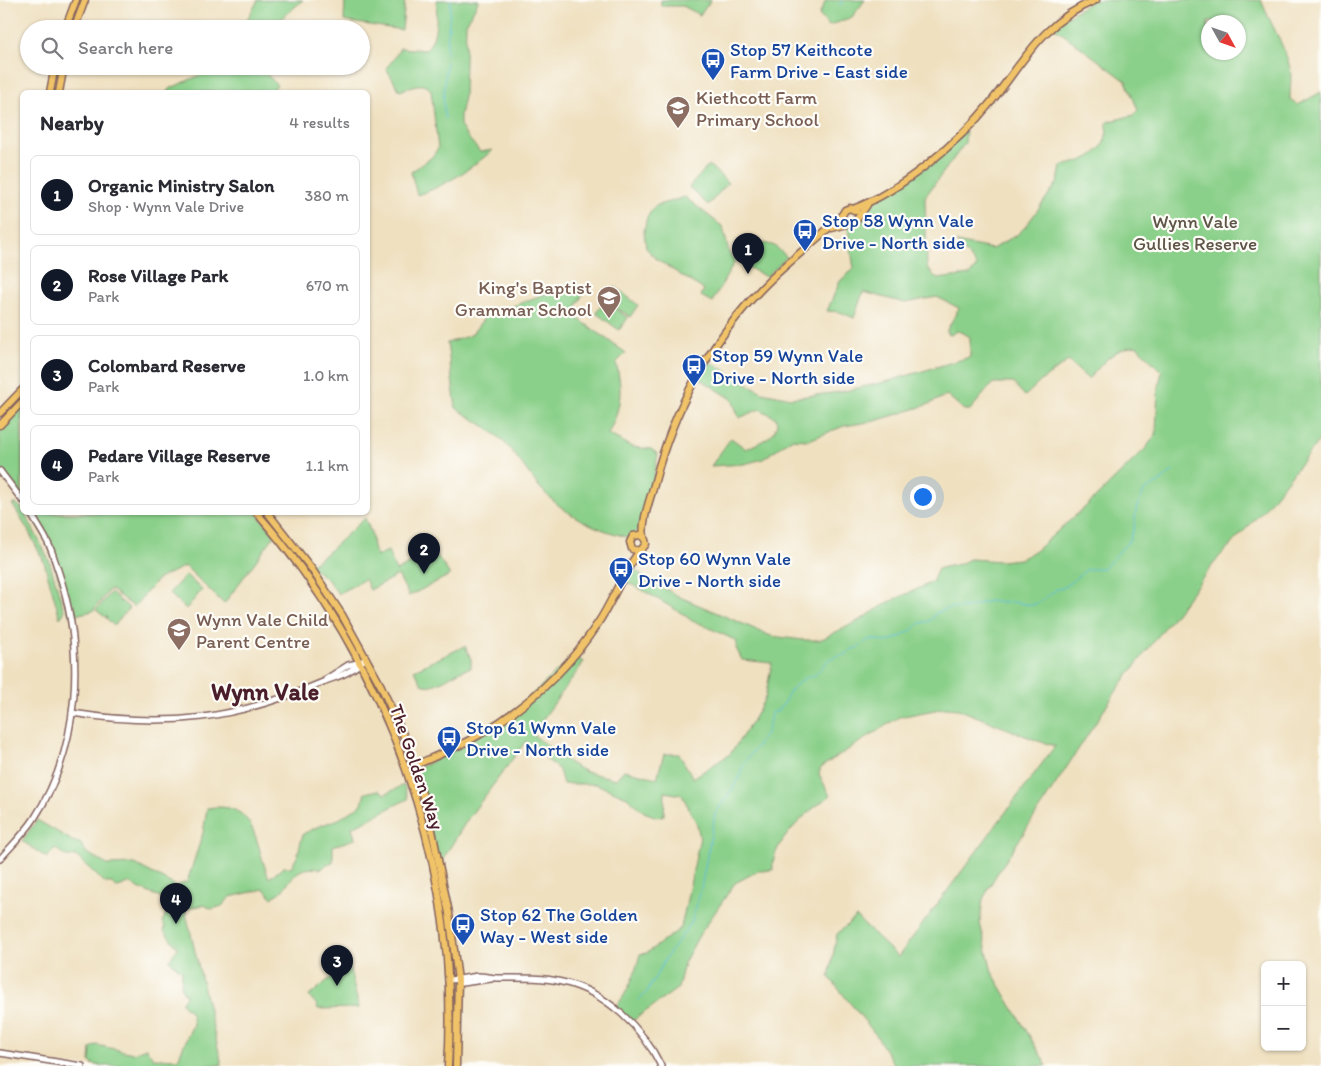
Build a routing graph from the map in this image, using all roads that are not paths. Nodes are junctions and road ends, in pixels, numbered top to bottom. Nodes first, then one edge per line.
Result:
1 (76, 0) edge
2 (86, 0) edge
3 (1096, 0) edge
4 (68, 20) edge
5 (78, 20) edge
6 (53, 75) edge
7 (62, 75) edge
8 (50, 90) edge
9 (59, 90) edge
10 (868, 203) junction
11 (853, 209) junction
12 (842, 216) junction
13 (858, 217) junction
14 (847, 223) junction
15 (831, 228) junction
16 (20, 392) edge
17 (20, 404) edge
18 (0, 413) edge
19 (0, 425) edge
20 (0, 471) edge
21 (20, 497) edge
22 (32, 515) edge
23 (258, 515) edge
24 (269, 515) edge
25 (646, 518) junction
26 (636, 535) junction
27 (644, 538) junction
28 (631, 546) junction
29 (640, 550) junction
30 (628, 568) junction
31 (366, 658) junction
32 (359, 663) junction
33 (72, 713) junction
34 (402, 761) junction
35 (414, 766) junction
36 (409, 778) junction
37 (0, 859) edge
38 (448, 980) junction
39 (458, 980) junction
40 (0, 1053) edge
41 (82, 1066) edge
42 (448, 1066) edge
43 (456, 1066) edge
44 (662, 1066) edge

1 - 4 main road
2 - 5 main road
3 - 10 main road
6 - 8 main road
7 - 9 main road
10 - 11 main road
10 - 13 main road
11 - 12 main road
11 - 13 main road
12 - 14 main road
12 - 15 main road
13 - 14 main road
14 - 15 main road
15 - 25 main road
16 - 18 main road
17 - 19 main road
20 - 21 street
22 - 33 street
23 - 32 main road, The Golden Way
24 - 31 main road, The Golden Way
25 - 26 main road
25 - 27 main road
26 - 27 main road
26 - 28 main road
27 - 29 main road
28 - 29 main road
28 - 30 main road
29 - 30 main road
30 - 35 main road
31 - 32 street
31 - 35 main road, The Golden Way
32 - 33 street
32 - 34 main road, The Golden Way
33 - 37 street
34 - 35 main road
34 - 36 main road, The Golden Way
35 - 36 main road
35 - 39 main road, The Golden Way
36 - 38 main road, The Golden Way
38 - 39 street
38 - 42 main road, The Golden Way
39 - 43 main road, The Golden Way
39 - 44 street
40 - 41 street

